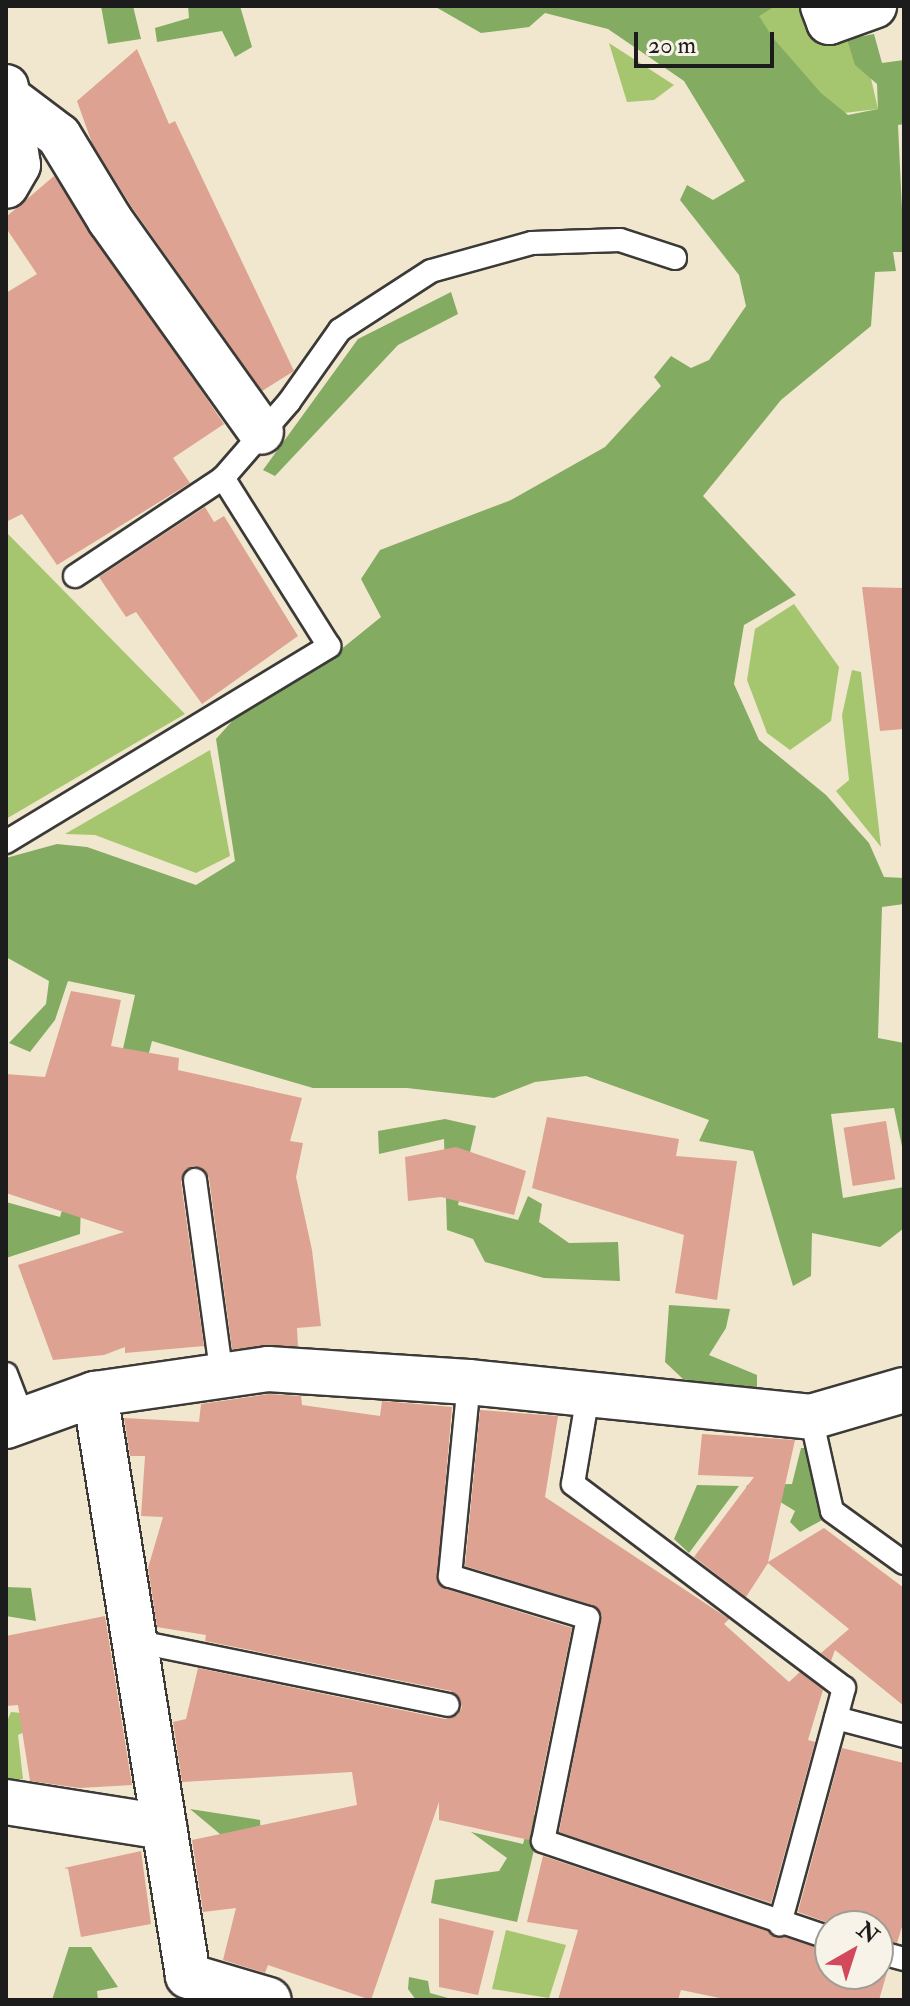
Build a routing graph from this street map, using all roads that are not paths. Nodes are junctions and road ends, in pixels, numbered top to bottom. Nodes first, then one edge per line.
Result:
1 (823, 6) edge
2 (874, 6) edge
3 (8, 94) edge
4 (6, 186) edge
5 (675, 258) dead end
6 (261, 432) junction
7 (223, 478) junction
8 (75, 576) dead end
9 (6, 842) edge
10 (195, 1180) dead end
11 (6, 1374) edge
12 (222, 1376) junction
13 (469, 1382) junction
14 (904, 1390) edge
15 (95, 1394) junction
16 (588, 1395) junction
17 (811, 1417) junction
18 (14, 1422) edge
19 (904, 1563) edge
20 (134, 1641) junction
21 (448, 1705) dead end
22 (836, 1718) junction
23 (904, 1736) edge
24 (6, 1802) edge
25 (164, 1827) junction
26 (780, 1924) junction
27 (814, 1934) edge
28 (269, 2000) edge

1 - 2 street
3 - 4 street
3 - 6 street
5 - 6 lane
6 - 7 lane
7 - 8 lane
7 - 9 lane
10 - 12 lane
11 - 18 lane
12 - 13 street
12 - 15 street
13 - 16 street
13 - 26 lane
14 - 17 street
15 - 18 street
15 - 20 street
16 - 17 street
16 - 22 lane
17 - 19 lane
20 - 21 lane
20 - 25 street
22 - 23 lane
22 - 26 lane
24 - 25 street
25 - 28 street
26 - 27 lane

